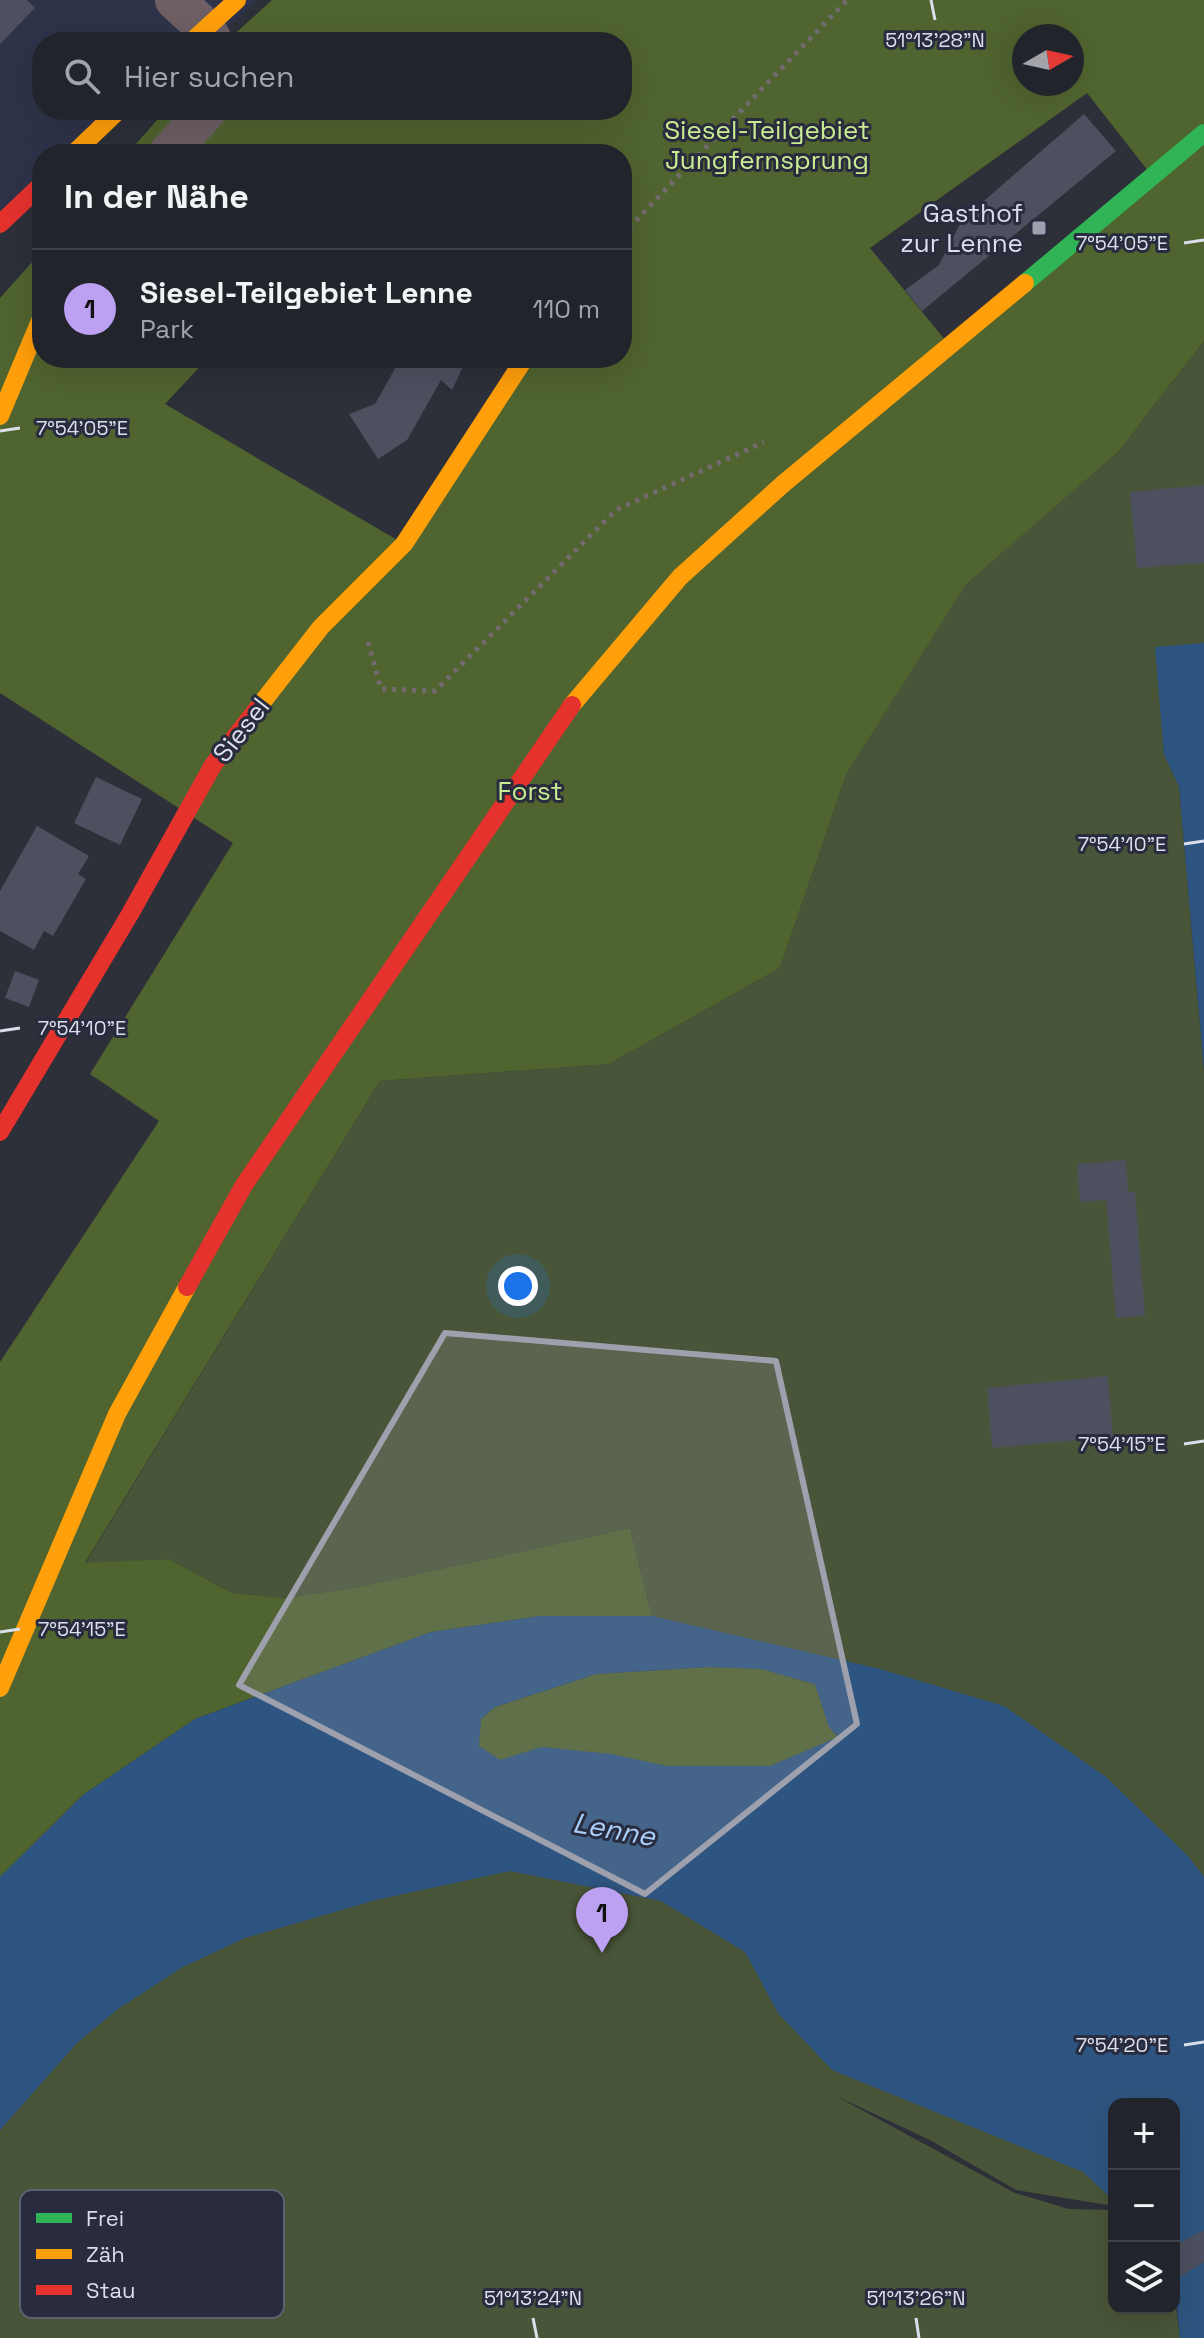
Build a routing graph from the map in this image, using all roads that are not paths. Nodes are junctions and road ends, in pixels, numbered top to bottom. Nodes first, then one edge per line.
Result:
1 (175, 0) edge
2 (237, 0) edge
3 (199, 32) edge
4 (208, 32) edge
5 (109, 120) edge
6 (198, 120) edge
7 (1204, 133) edge
8 (83, 144) edge
9 (177, 144) edge
10 (32, 194) edge
11 (0, 224) edge
12 (32, 340) edge
13 (518, 368) edge
14 (0, 416) edge
15 (0, 1132) edge
16 (0, 1688) edge

1 - 3 street
2 - 4 main road
5 - 8 main road
6 - 9 street
7 - 16 main road
10 - 11 main road
12 - 14 main road
13 - 15 main road, Siesel

